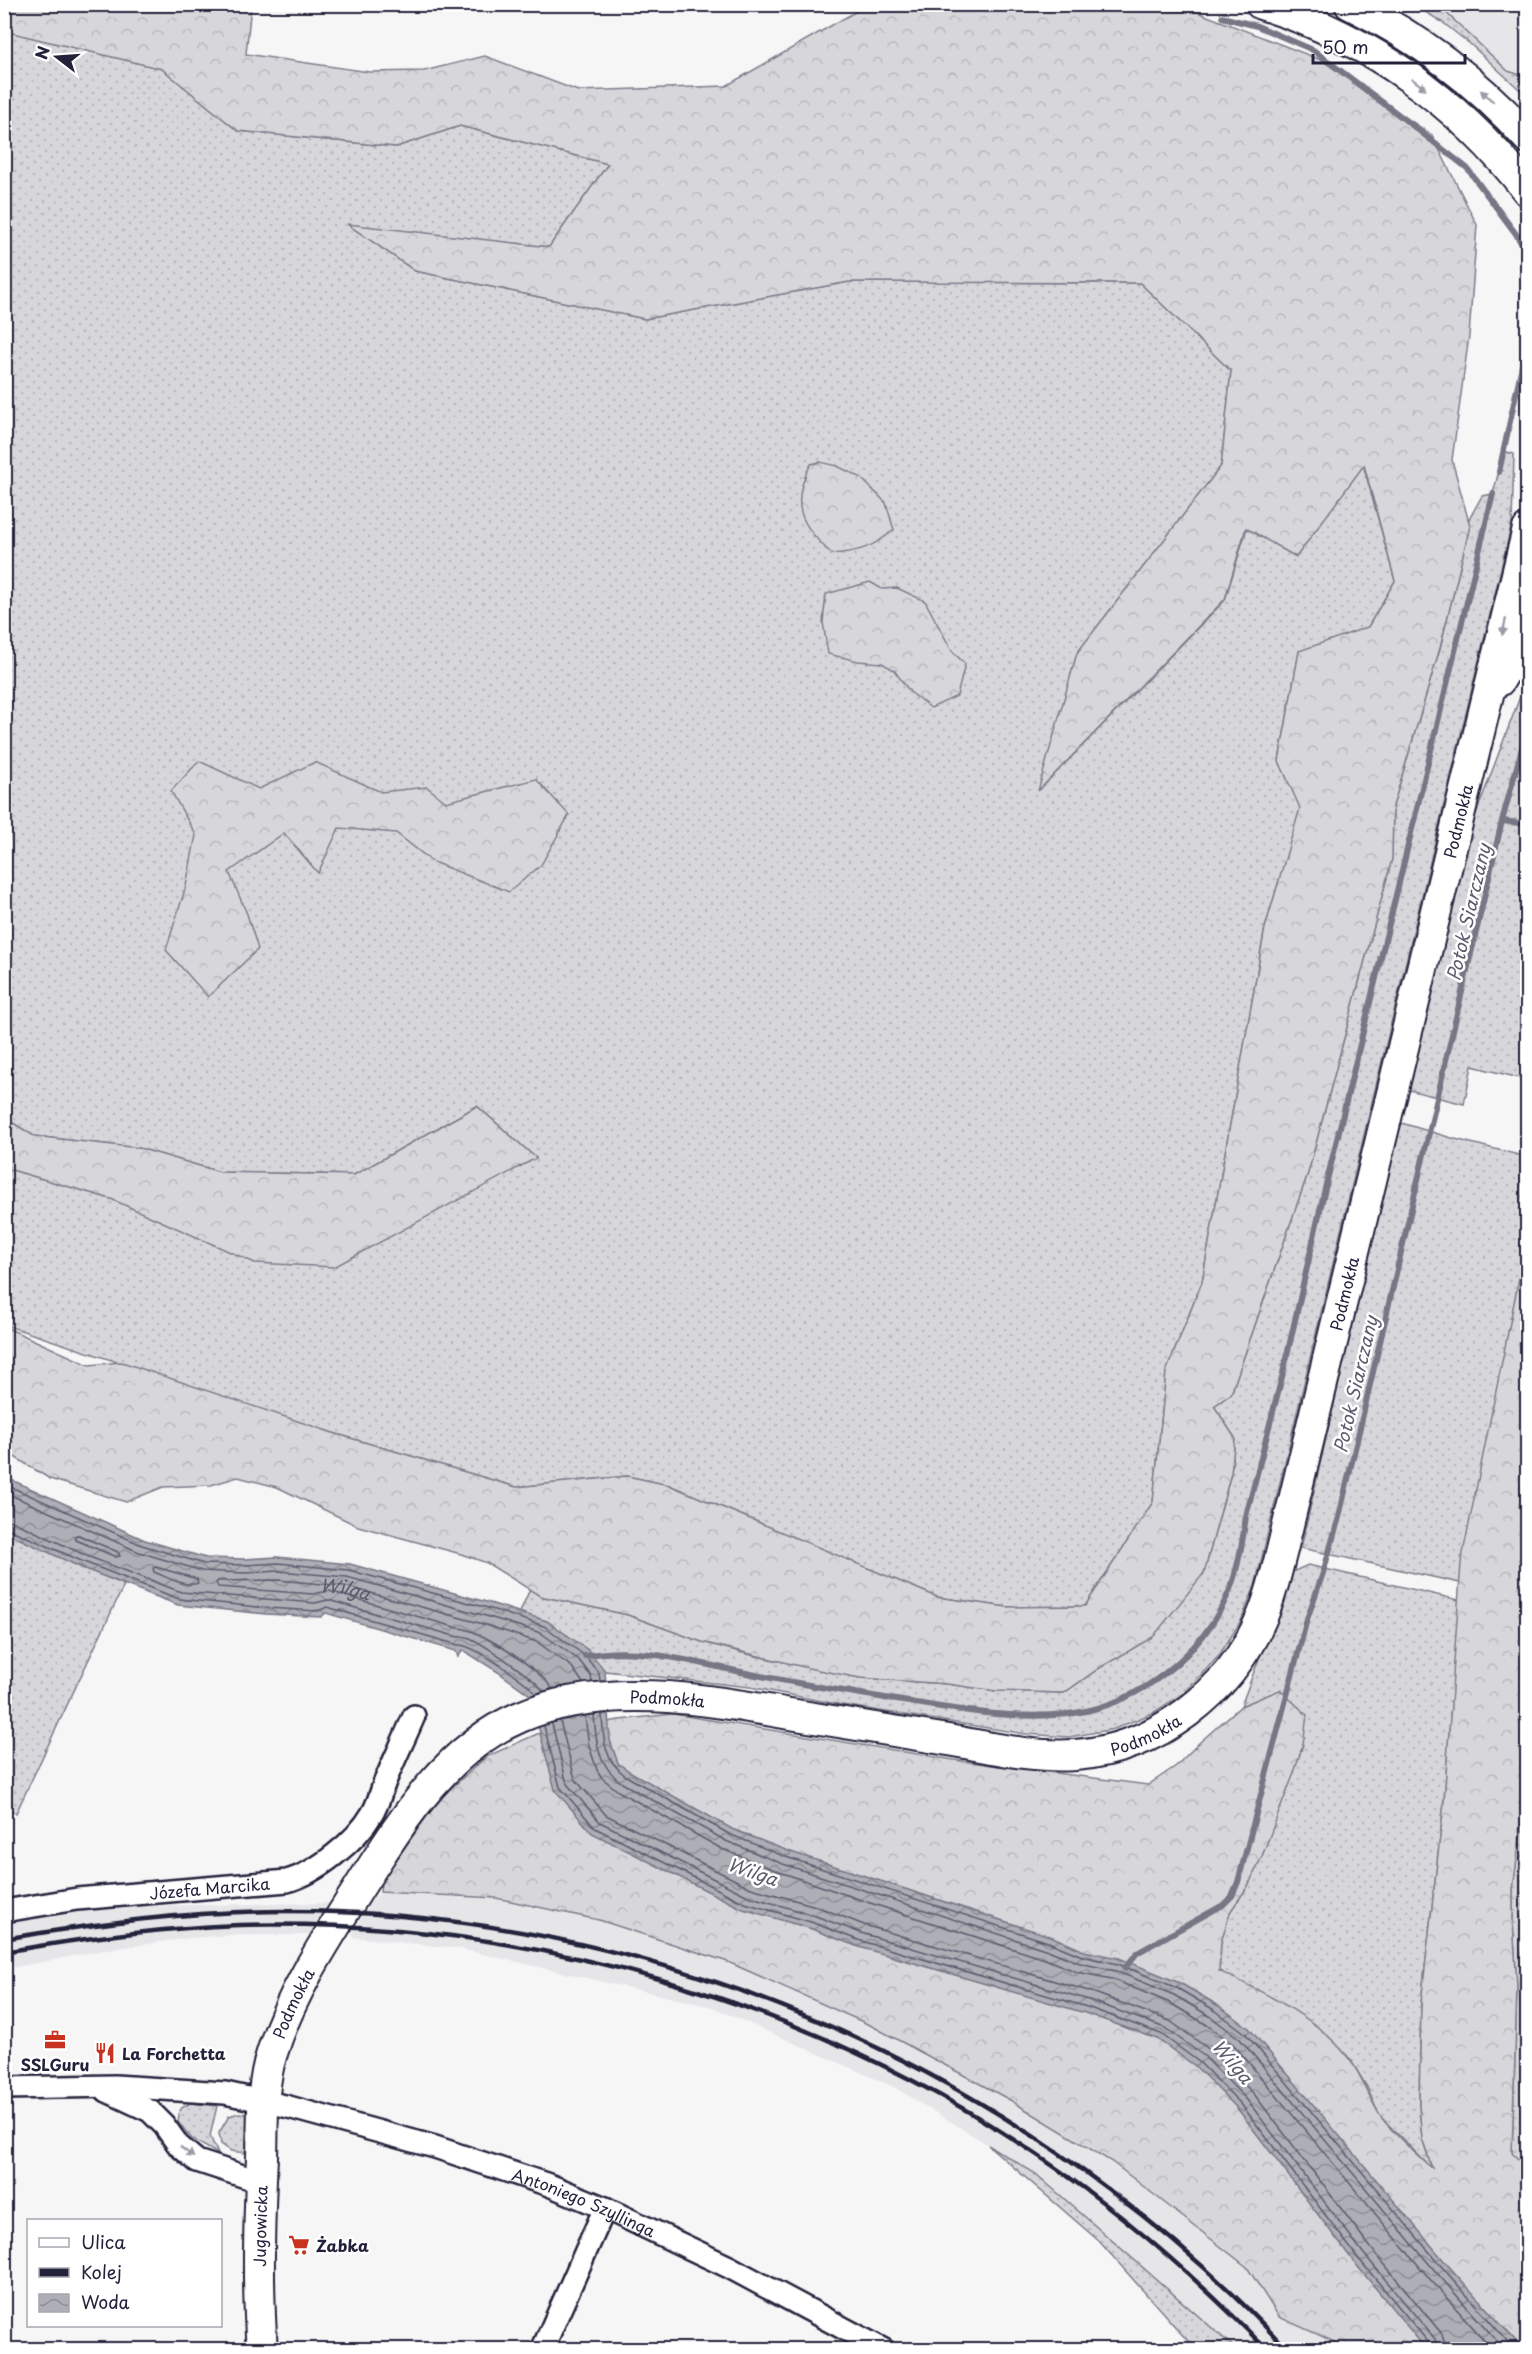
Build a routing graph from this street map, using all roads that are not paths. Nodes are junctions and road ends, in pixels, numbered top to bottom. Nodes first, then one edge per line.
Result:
1 (1261, 4) edge
2 (1350, 4) edge
3 (1527, 138) edge
4 (1527, 191) edge
5 (1527, 530) edge
6 (1527, 640) edge
7 (1487, 702) junction
8 (414, 1716) dead end
9 (366, 1824) junction
10 (391, 1840) junction
11 (4, 1911) edge
12 (89, 2086) junction
13 (4, 2088) edge
14 (185, 2090) junction
15 (264, 2103) junction
16 (164, 2125) junction
17 (261, 2182) junction
18 (605, 2208) junction
19 (262, 2349) edge
20 (542, 2349) edge
21 (884, 2349) edge

1 -> 4 street
3 -> 2 street
5 -> 7 street, Podmokła
6 - 7 street, Podmokła
7 - 10 street, Podmokła
8 - 9 street
9 - 10 street
9 - 11 street, Józefa Marcika
10 - 15 street, Podmokła
12 - 13 street
12 - 14 street
12 - 16 street
14 - 15 street
14 - 16 street
15 - 17 street, Jugowicka
15 - 18 street, Antoniego Szyllinga
16 -> 17 street
17 - 19 street, Jugowicka
18 - 20 street
18 - 21 street, Antoniego Szyllinga

